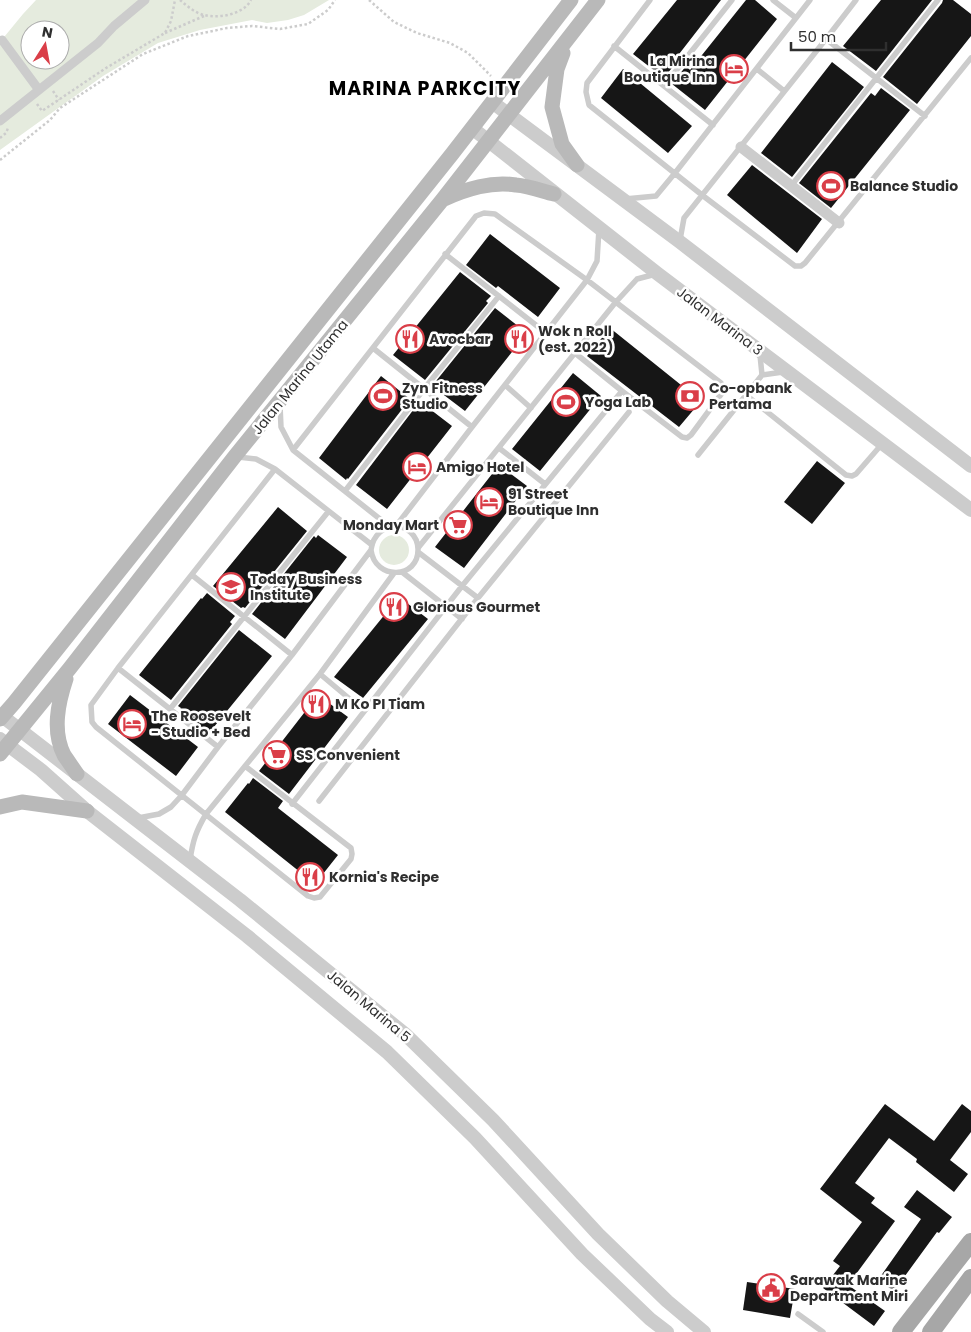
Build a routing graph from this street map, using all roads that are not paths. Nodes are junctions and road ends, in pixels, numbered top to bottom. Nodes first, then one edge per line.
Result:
1 (145, 0) edge
2 (570, 0) edge
3 (598, 0) edge
4 (650, 0) edge
5 (732, 0) edge
6 (773, 0) edge
7 (810, 0) edge
8 (856, 0) edge
9 (938, 0) edge
10 (796, 18) junction
11 (573, 31) junction
12 (826, 39) junction
13 (2, 40) dead end
14 (614, 46) junction
15 (971, 58) edge
16 (757, 69) junction
17 (877, 78) junction
18 (664, 86) junction
19 (39, 90) junction
20 (784, 91) junction
21 (492, 102) junction
22 (510, 115) junction
23 (925, 116) junction
24 (0, 121) edge
25 (712, 125) junction
26 (472, 128) junction
27 (488, 141) junction
28 (741, 147) junction
29 (577, 165) junction
30 (675, 173) junction
31 (791, 186) junction
32 (554, 194) junction
33 (702, 195) junction
34 (444, 199) junction
35 (623, 199) junction
36 (839, 223) junction
37 (599, 229) junction
38 (680, 242) junction
39 (445, 254) junction
40 (658, 274) junction
41 (587, 280) junction
42 (499, 296) junction
43 (615, 303) junction
44 (546, 332) junction
45 (373, 348) junction
46 (759, 350) junction
47 (576, 353) junction
48 (788, 372) junction
49 (762, 375) junction
50 (505, 385) junction
51 (424, 389) junction
52 (622, 391) junction
53 (746, 396) junction
54 (280, 403) junction
55 (531, 408) junction
56 (629, 412) dead end
57 (472, 427) junction
58 (882, 443) junction
59 (499, 448) junction
60 (293, 450) junction
61 (698, 455) dead end
62 (235, 456) junction
63 (971, 466) edge
64 (275, 469) junction
65 (545, 484) junction
66 (345, 491) junction
67 (971, 510) edge
68 (328, 512) junction
69 (393, 526) junction
70 (371, 548) junction
71 (418, 550) junction
72 (402, 572) junction
73 (394, 573) junction
74 (192, 575) junction
75 (462, 586) junction
76 (478, 598) junction
77 (446, 607) junction
78 (244, 616) junction
79 (462, 619) junction
80 (292, 654) junction
81 (70, 668) junction
82 (118, 668) junction
83 (320, 674) junction
84 (170, 709) junction
85 (364, 711) junction
86 (1, 717) edge
87 (20, 730) junction
88 (3, 746) edge
89 (218, 747) junction
90 (245, 766) junction
91 (77, 774) junction
92 (182, 795) junction
93 (319, 802) dead end
94 (292, 804) junction
95 (0, 807) edge
96 (87, 811) junction
97 (206, 814) junction
98 (136, 818) junction
99 (190, 860) junction
100 (971, 1242) edge
101 (971, 1279) edge
102 (798, 1314) dead end
103 (667, 1332) edge
104 (704, 1332) edge
105 (823, 1332) edge
106 (901, 1332) edge
107 (931, 1332) edge

1 - 19 street
2 - 21 main road, Jalan Marina Utama
3 - 11 main road, Jalan Marina Utama
4 - 14 lane
5 - 18 lane
6 - 10 lane
7 - 10 lane
8 - 12 lane
9 - 17 lane
10 - 16 lane
11 - 22 main road, Jalan Marina Utama
11 - 29 main road
12 - 17 lane
12 - 20 lane
13 - 19 street
14 - 18 lane
14 - 30 lane
15 - 23 lane
16 - 20 lane
16 - 25 lane
17 - 23 lane
17 - 31 lane
18 - 25 lane
19 - 24 street
20 - 28 lane
21 - 22 street
21 - 26 main road, Jalan Marina Utama
22 - 27 main road, Jalan Marina Utama
22 - 29 street
23 - 36 lane
25 - 30 lane
26 - 27 street, Jalan Marina 3
26 - 86 main road, Jalan Marina Utama
27 - 32 street, Jalan Marina 3
27 - 34 main road, Jalan Marina Utama
28 - 31 street
28 - 33 lane
29 - 35 street
30 - 33 lane
30 - 35 lane
31 - 36 street
32 - 34 main road
32 - 37 street, Jalan Marina 3
33 - 36 lane
33 - 38 lane
34 - 54 main road, Jalan Marina Utama
35 - 38 street
37 - 40 street, Jalan Marina 3
37 - 41 lane
38 - 63 street
39 - 41 lane
39 - 42 lane
39 - 45 lane
40 - 43 lane
40 - 46 street, Jalan Marina 3
41 - 43 lane
41 - 44 lane
42 - 44 lane
42 - 51 lane
43 - 47 lane
43 - 52 lane
44 - 50 lane
45 - 51 lane
45 - 60 lane
46 - 48 street, Jalan Marina 3
46 - 49 lane
47 - 52 lane
47 - 55 lane
48 - 49 lane
48 - 58 street, Jalan Marina 3
49 - 53 lane
50 - 55 lane
50 - 57 lane
51 - 57 lane
51 - 66 lane
52 - 65 lane
53 - 58 lane
53 - 61 lane
54 - 60 lane
54 - 62 main road, Jalan Marina Utama
55 - 59 lane
56 - 76 lane
57 - 69 lane
58 - 67 street, Jalan Marina 3
59 - 65 lane
59 - 71 lane
60 - 66 lane
62 - 64 lane
62 - 81 main road, Jalan Marina Utama
64 - 68 lane
64 - 74 lane
65 - 75 lane
66 - 69 lane
68 - 70 lane
68 - 78 lane
69 - 70 lane
69 - 71 lane
70 - 73 lane
70 - 80 lane
71 - 72 lane
71 - 75 lane
72 - 73 lane
72 - 77 lane
73 - 83 lane
74 - 78 lane
74 - 82 lane
75 - 76 lane
75 - 77 lane
76 - 79 lane
77 - 79 lane
77 - 85 lane
78 - 80 lane
78 - 84 lane
79 - 93 lane
80 - 89 lane
81 - 87 main road, Jalan Marina Utama
81 - 91 main road
82 - 84 lane
82 - 92 lane
83 - 85 lane
83 - 90 lane
84 - 89 lane
85 - 94 lane
86 - 87 street, Jalan Marina 5
87 - 88 main road, Jalan Marina Utama
87 - 91 street, Jalan Marina 5
88 - 96 street, Jalan Marina 5
89 - 92 lane
90 - 94 lane
90 - 97 lane
91 - 98 street, Jalan Marina 5
92 - 97 lane
92 - 98 lane
94 - 97 lane
95 - 96 main road
96 - 103 street, Jalan Marina 5
97 - 99 lane
98 - 99 street, Jalan Marina 5
99 - 104 street, Jalan Marina 5
100 - 106 main road
101 - 107 main road
102 - 105 lane

